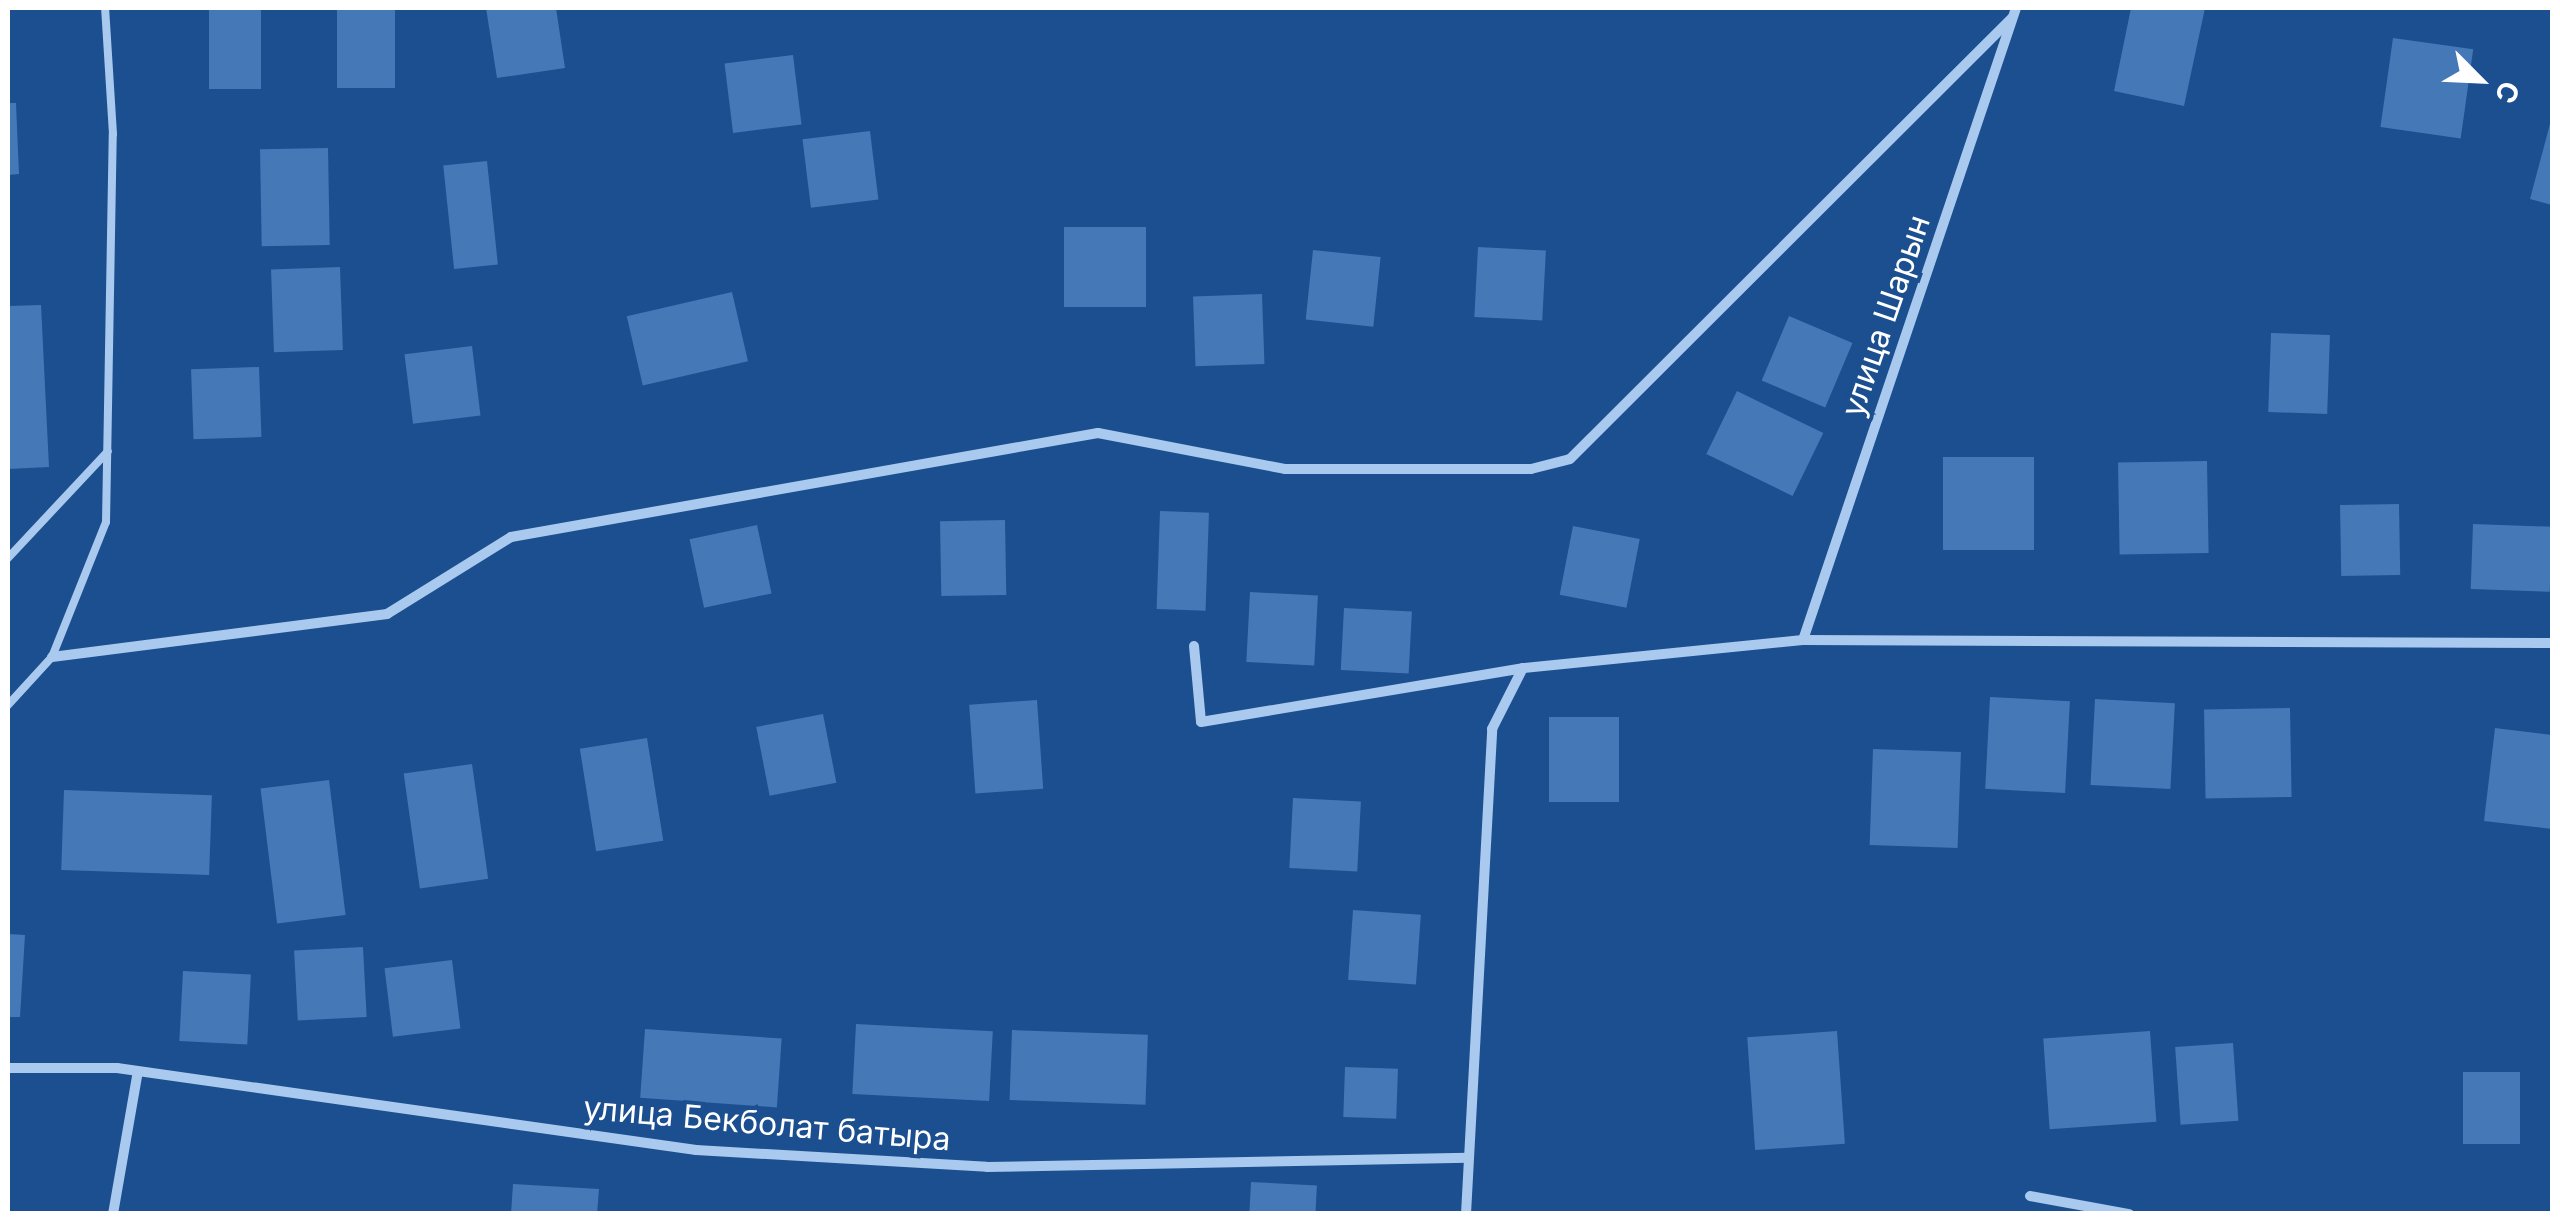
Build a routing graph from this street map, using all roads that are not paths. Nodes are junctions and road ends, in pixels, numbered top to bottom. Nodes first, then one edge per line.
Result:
1 (105, 8) edge
2 (2014, 13) edge
3 (108, 451) junction
4 (8, 558) edge
5 (1803, 640) junction
6 (2552, 643) edge
7 (1194, 646) dead end
8 (52, 658) junction
9 (1523, 668) junction
10 (8, 705) edge
11 (8, 1068) edge
12 (138, 1071) junction
13 (1468, 1158) junction
14 (2030, 1196) dead end
15 (112, 1214) edge
16 (1466, 1214) edge
17 (2129, 1214) edge

1 - 3 lane
2 - 5 street, улица Шарын
2 - 8 street
3 - 4 lane
3 - 8 lane
5 - 6 street
5 - 9 street
7 - 9 street
8 - 10 lane
9 - 13 street
11 - 12 street, улица Бекболат батыра
12 - 13 street, улица Бекболат батыра
12 - 15 street
13 - 16 street
14 - 17 street

